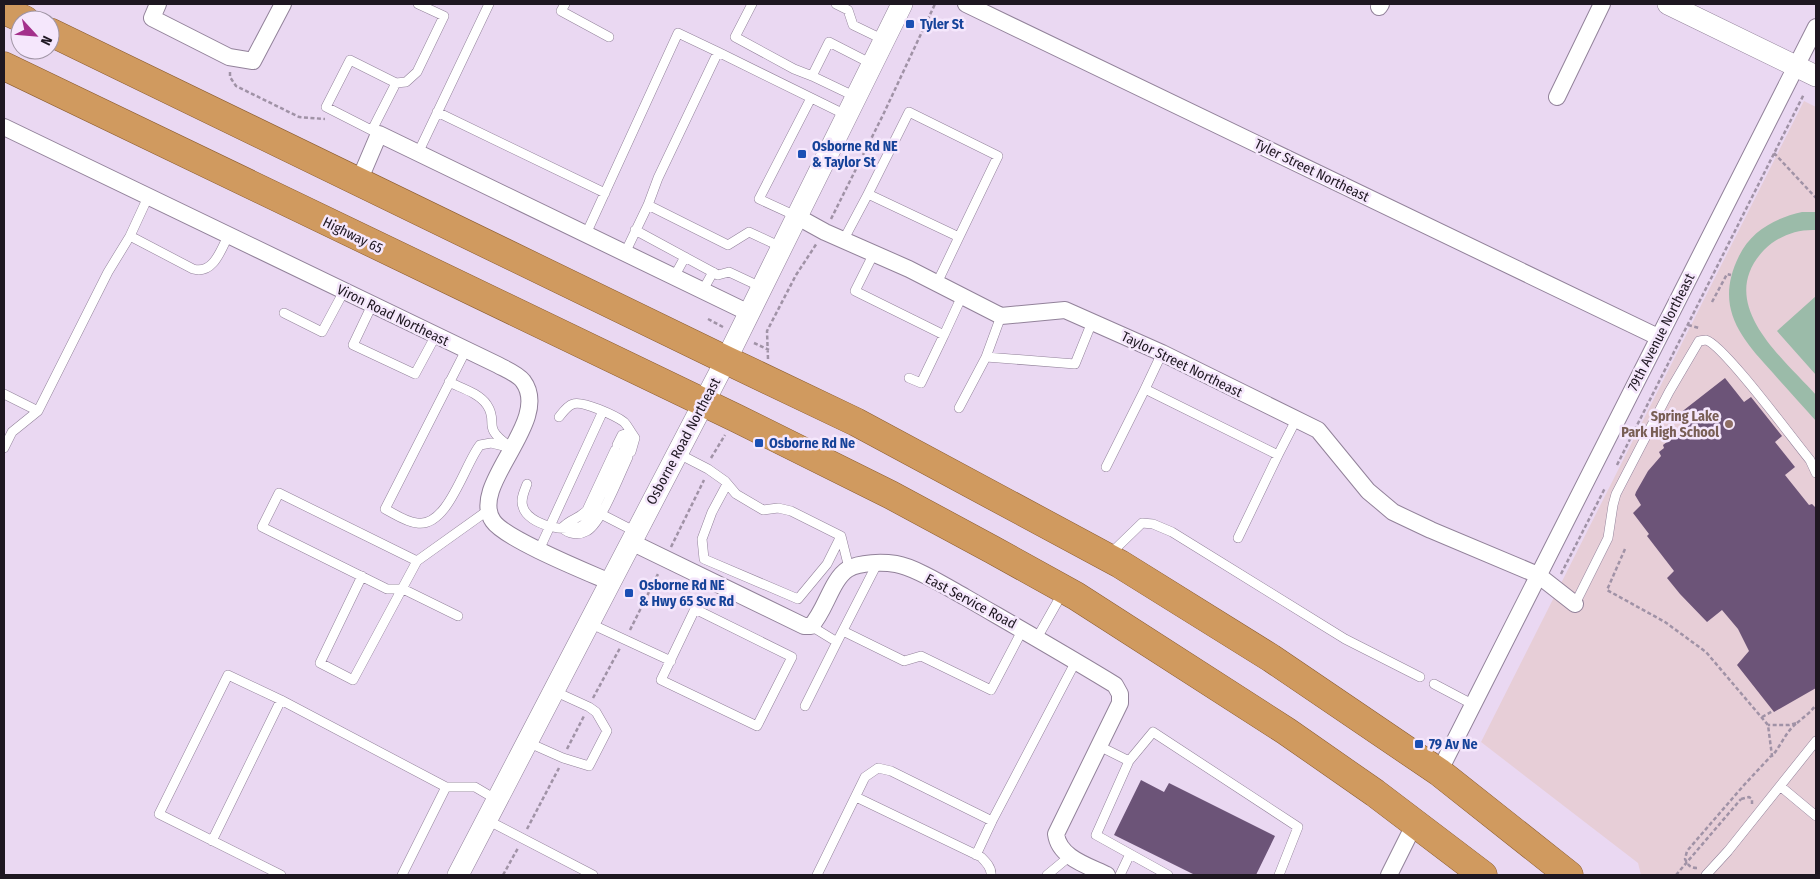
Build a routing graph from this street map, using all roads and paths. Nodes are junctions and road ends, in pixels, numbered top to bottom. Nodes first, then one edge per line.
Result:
1 (158, 4) edge
2 (283, 4) edge
3 (418, 4) edge
4 (489, 4) edge
5 (564, 4) edge
6 (752, 4) edge
7 (836, 4) edge
8 (902, 4) edge
9 (935, 4) edge
10 (966, 4) edge
11 (1602, 4) edge
12 (1668, 4) edge
13 (1816, 27) edge
14 (60, 37) edge
15 (609, 38) dead end
16 (884, 40) junction
17 (718, 52) junction
18 (229, 57) junction
19 (872, 64) junction
20 (4, 66) edge
21 (1797, 66) junction
22 (812, 76) junction
23 (1816, 76) edge
24 (396, 83) junction
25 (1804, 94) dead end
26 (1557, 96) dead end
27 (811, 98) junction
28 (851, 106) junction
29 (438, 112) junction
30 (329, 120) dead end
31 (4, 127) edge
32 (376, 132) junction
33 (418, 153) junction
34 (1774, 153) junction
35 (359, 181) junction
36 (605, 194) junction
37 (868, 194) junction
38 (148, 197) junction
39 (1816, 198) edge
40 (648, 205) junction
41 (796, 216) junction
42 (635, 230) junction
43 (825, 232) junction
44 (586, 234) junction
45 (130, 236) junction
46 (228, 236) junction
47 (959, 237) junction
48 (844, 239) junction
49 (781, 247) junction
50 (625, 253) junction
51 (874, 253) junction
52 (685, 257) junction
53 (713, 272) junction
54 (1732, 275) dead end
55 (674, 276) junction
56 (937, 283) junction
57 (762, 287) junction
58 (703, 290) junction
59 (344, 291) junction
60 (962, 296) junction
61 (1712, 302) dead end
62 (372, 305) junction
63 (284, 313) dead end
64 (749, 313) junction
65 (1001, 316) junction
66 (1092, 322) junction
67 (1688, 325) junction
68 (1699, 328) dead end
69 (436, 335) junction
70 (944, 335) junction
71 (1658, 337) junction
72 (466, 350) junction
73 (1162, 353) junction
74 (986, 357) junction
75 (726, 360) junction
76 (760, 376) junction
77 (909, 378) dead end
78 (449, 382) junction
79 (1144, 389) junction
80 (4, 394) edge
81 (704, 402) junction
82 (958, 408) dead end
83 (38, 411) junction
84 (603, 411) junction
85 (559, 417) dead end
86 (736, 418) junction
87 (1296, 420) junction
88 (491, 427) junction
89 (482, 444) junction
90 (4, 448) edge
91 (512, 448) junction
92 (623, 451) junction
93 (677, 453) junction
94 (1278, 455) junction
95 (1617, 465) dead end
96 (1106, 467) dead end
97 (708, 469) junction
98 (1816, 473) edge
99 (1608, 483) dead end
100 (527, 484) dead end
101 (727, 484) junction
102 (488, 511) junction
103 (601, 514) junction
104 (550, 526) junction
105 (562, 528) junction
106 (841, 536) junction
107 (633, 537) junction
108 (1238, 538) dead end
109 (1625, 549) dead end
110 (539, 550) junction
111 (1107, 557) junction
112 (665, 559) junction
113 (417, 561) junction
114 (877, 564) junction
115 (728, 568) junction
116 (849, 568) junction
117 (362, 576) junction
118 (1538, 576) junction
119 (610, 582) junction
120 (718, 585) junction
121 (1554, 588) junction
122 (403, 589) junction
123 (1064, 589) junction
124 (1575, 604) joint
125 (458, 616) dead end
126 (589, 623) junction
127 (811, 626) junction
128 (1023, 629) junction
129 (843, 631) junction
130 (1037, 638) junction
131 (624, 640) junction
132 (837, 642) junction
133 (671, 660) junction
134 (1076, 661) junction
135 (1420, 677) dead end
136 (1434, 684) dead end
137 (553, 691) junction
138 (281, 700) junction
139 (1472, 704) junction
140 (1816, 705) edge
141 (805, 706) dead end
142 (589, 707) junction
143 (1773, 710) dead end
144 (1761, 717) junction
145 (1797, 723) junction
146 (1768, 725) junction
147 (1816, 741) edge
148 (527, 742) junction
149 (1099, 746) junction
150 (1772, 756) junction
151 (562, 758) junction
152 (1129, 761) junction
153 (1439, 772) junction
154 (1780, 786) junction
155 (446, 787) junction
156 (856, 797) junction
157 (497, 800) junction
158 (1750, 808) dead end
159 (1816, 816) edge
160 (486, 820) junction
161 (992, 821) junction
162 (1415, 823) junction
163 (522, 838) junction
164 (212, 840) junction
165 (1130, 854) junction
166 (976, 855) junction
167 (1070, 856) junction
168 (1701, 864) dead end
169 (281, 875) edge
170 (402, 875) edge
171 (458, 875) edge
172 (504, 875) edge
173 (593, 875) edge
174 (817, 875) edge
175 (991, 875) edge
176 (1047, 875) edge
177 (1107, 875) edge
178 (1120, 875) edge
179 (1168, 875) edge
180 (1278, 875) edge
181 (1389, 875) edge
182 (1484, 875) edge
183 (1569, 875) edge
184 (1676, 875) edge
185 (1706, 875) edge

1 - 18 street
2 - 18 street
3 - 24 lane
4 - 29 lane
5 - 15 lane
6 - 22 lane
7 - 16 lane
8 - 16 street, Osborne Road Northeast
9 - 43 path
10 - 71 street, Tyler Street Northeast
11 - 26 street
12 - 21 street
13 - 21 street, 79th Avenue Northeast
14 - 35 highway
16 - 19 street, Osborne Road Northeast
17 - 27 lane
17 - 36 lane
17 - 40 lane
18 - 30 path
19 - 22 lane
19 - 28 street, Osborne Road Northeast
20 - 81 highway, Highway 65
21 - 23 street
21 - 71 street, 79th Avenue Northeast
22 - 28 lane
24 - 32 lane
24 - 32 lane
25 - 34 path
27 - 28 lane
27 - 41 lane
28 - 41 street, Osborne Road Northeast
29 - 33 lane
29 - 36 lane
31 - 38 street, Viron Road Northeast
32 - 33 street
32 - 35 street
33 - 44 street
34 - 39 path
34 - 67 path
35 - 75 highway
36 - 44 lane
37 - 47 lane
37 - 47 lane
37 - 48 lane
38 - 45 lane
38 - 46 street, Viron Road Northeast
40 - 42 lane
40 - 49 lane
41 - 43 street
41 - 49 street, Osborne Road Northeast
42 - 50 lane
42 - 52 lane
43 - 48 street
43 - 76 path
44 - 50 street
45 - 46 lane
45 - 83 lane
46 - 59 street, Viron Road Northeast
47 - 56 lane
48 - 51 street
49 - 57 street, Osborne Road Northeast
50 - 55 street
51 - 56 street
51 - 70 lane
52 - 53 lane
52 - 55 lane
53 - 57 lane
53 - 58 lane
54 - 61 path
55 - 58 street
56 - 60 street
57 - 64 street, Osborne Road Northeast
58 - 64 street
59 - 62 street, Viron Road Northeast
59 - 63 lane
60 - 65 street
60 - 70 lane
62 - 69 street, Viron Road Northeast
62 - 69 lane
64 - 75 street, Osborne Road Northeast
65 - 66 street, Taylor Street Northeast
65 - 74 lane
66 - 73 street, Taylor Street Northeast
66 - 74 lane
67 - 68 path
67 - 95 path
69 - 72 street, Viron Road Northeast
70 - 77 lane
71 - 118 street, 79th Avenue Northeast
72 - 78 lane
72 - 91 street, Viron Road Northeast
73 - 79 lane
73 - 87 street, Taylor Street Northeast
74 - 82 lane
75 - 76 highway
75 - 81 street, Osborne Road Northeast
76 - 111 highway
78 - 88 lane
78 - 89 lane
79 - 94 lane
79 - 96 lane
80 - 83 lane
81 - 86 highway, Highway 65
81 - 93 street, Osborne Road Northeast
83 - 90 lane
84 - 85 lane
84 - 92 lane
84 - 104 lane
86 - 97 path
86 - 123 highway, Highway 65
87 - 94 lane
87 - 118 street, Taylor Street Northeast
88 - 89 lane
88 - 91 lane
89 - 91 lane
91 - 102 street, Viron Road Northeast
92 - 103 lane
92 - 105 lane
93 - 97 lane
93 - 107 street, Osborne Road Northeast
94 - 108 lane
97 - 101 lane
97 - 112 path
98 - 124 lane
99 - 121 path
100 - 104 lane
101 - 106 lane
101 - 115 lane
102 - 110 street
102 - 113 lane
103 - 105 lane
103 - 107 lane
104 - 105 lane
104 - 110 lane
106 - 115 lane
106 - 116 lane
107 - 112 street
107 - 119 street, Osborne Road Northeast
109 - 144 path
110 - 119 street
111 - 135 lane
111 - 153 highway
112 - 120 street
112 - 131 path
113 - 117 lane
113 - 122 lane
114 - 116 street, East Service Road
114 - 128 street, East Service Road
114 - 129 lane
115 - 120 lane
116 - 127 street
117 - 122 lane
117 - 122 lane
118 - 121 street, Taylor Street Northeast
118 - 139 street, 79th Avenue Northeast
119 - 126 street, Osborne Road Northeast
120 - 127 street
121 - 124 street, Taylor Street Northeast
122 - 125 lane
123 - 130 lane
123 - 162 highway, Highway 65
126 - 131 lane
126 - 137 street, Osborne Road Northeast
127 - 132 lane
128 - 129 lane
128 - 130 street, East Service Road
129 - 132 lane
130 - 134 street, East Service Road
131 - 133 lane
131 - 142 path
132 - 141 lane
133 - 133 lane
134 - 149 street, East Service Road
134 - 161 lane
136 - 139 lane
137 - 142 lane
137 - 148 street, Osborne Road Northeast
138 - 155 lane
138 - 164 lane
138 - 164 lane
139 - 153 street, 79th Avenue Northeast
140 - 145 path
142 - 151 path
142 - 151 lane
143 - 144 path
144 - 146 path
145 - 146 path
145 - 150 path
146 - 150 path
147 - 154 lane
148 - 151 lane
148 - 157 street, Osborne Road Northeast
149 - 152 lane
149 - 167 street, East Service Road
150 - 168 path
151 - 163 path
152 - 165 lane
152 - 180 lane
153 - 183 highway
154 - 159 lane
154 - 185 lane
155 - 157 lane
155 - 170 lane
156 - 161 lane
156 - 166 lane
156 - 174 lane
157 - 160 street, Osborne Road Northeast
158 - 184 path, bridge
160 - 163 lane
160 - 171 street, Osborne Road Northeast
161 - 166 lane
162 - 181 street
162 - 182 highway, Highway 65
163 - 172 path
163 - 173 lane
164 - 169 lane
165 - 178 lane
165 - 179 lane
166 - 175 lane
167 - 176 lane
167 - 177 street, East Service Road

